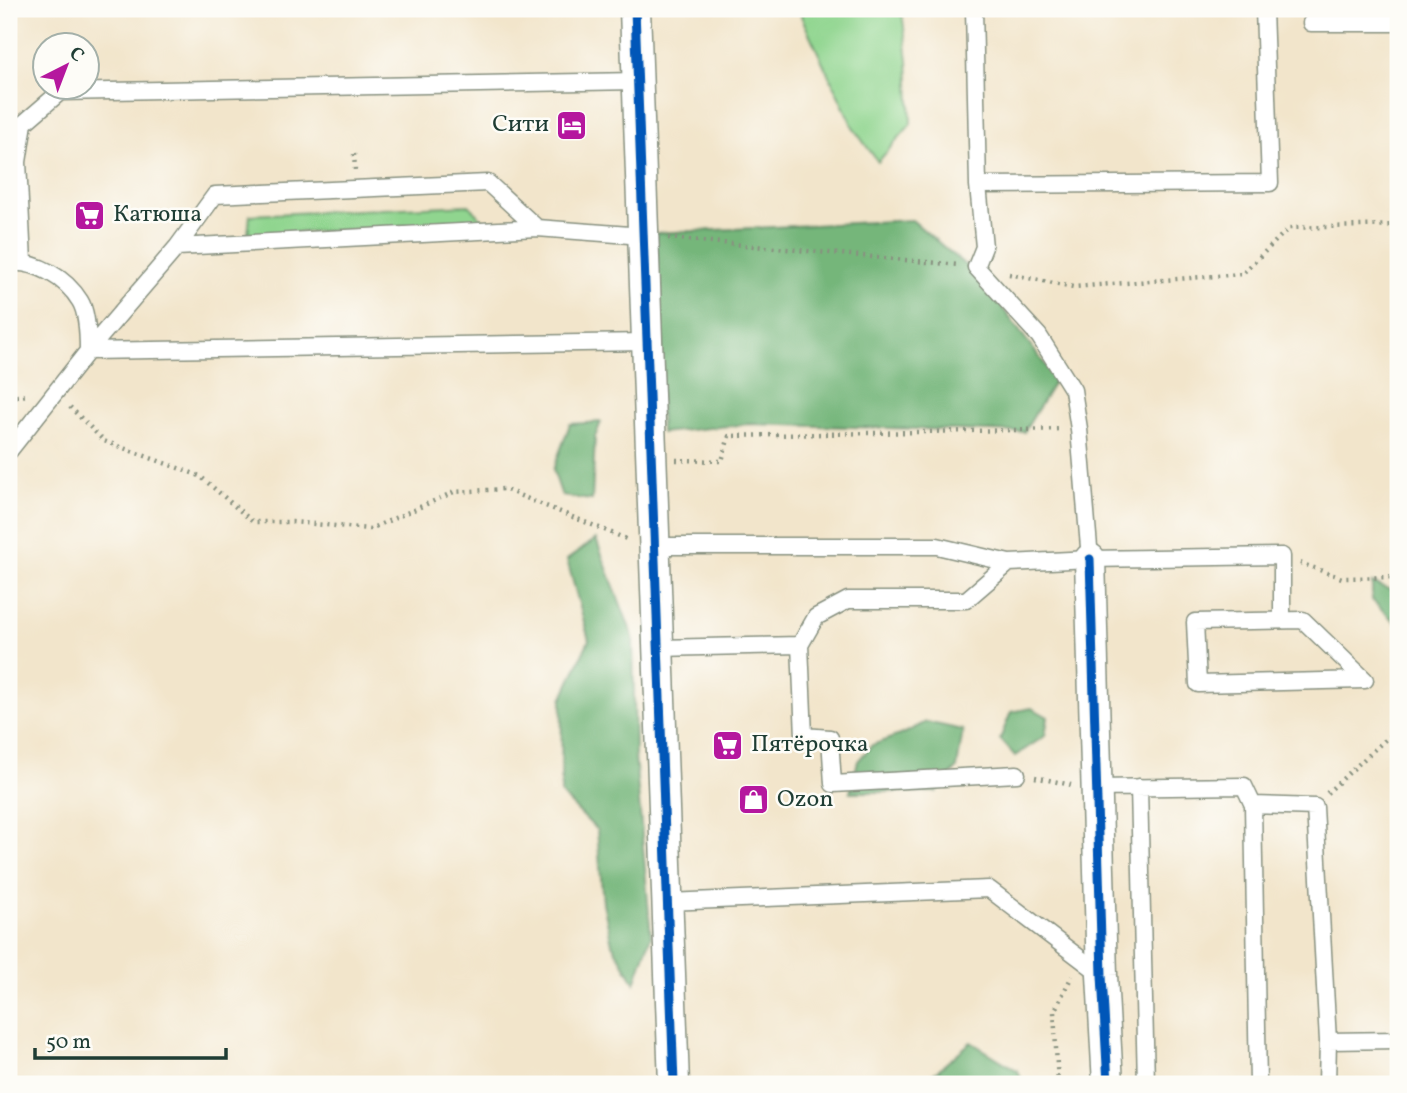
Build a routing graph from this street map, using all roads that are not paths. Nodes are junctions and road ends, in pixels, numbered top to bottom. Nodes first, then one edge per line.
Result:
1 (635, 9) edge
2 (974, 9) edge
3 (1264, 9) edge
4 (1311, 23) dead end
5 (1398, 23) edge
6 (637, 80) junction
7 (978, 185) junction
8 (537, 228) junction
9 (643, 236) junction
10 (177, 247) junction
11 (16, 262) edge
12 (647, 342) junction
13 (88, 351) junction
14 (9, 451) edge
15 (654, 547) junction
16 (1090, 559) junction
17 (1009, 563) junction
18 (1282, 620) junction
19 (800, 645) junction
20 (658, 648) junction
21 (1017, 774) road end
22 (1096, 788) junction
23 (1139, 788) junction
24 (1253, 805) junction
25 (667, 902) junction
26 (1102, 975) junction
27 (1398, 1040) edge
28 (1328, 1041) junction
29 (674, 1084) edge
30 (1108, 1084) edge
31 (1146, 1084) edge
32 (1258, 1084) edge
33 (1327, 1084) edge

1 - 6 street
2 - 7 lane
3 - 7 lane
4 - 5 lane
6 - 9 street
6 - 11 lane
7 - 16 lane
8 - 9 lane
8 - 10 lane
8 - 10 lane
9 - 12 street
10 - 13 lane
11 - 13 lane
12 - 13 lane
12 - 15 street
13 - 14 lane
15 - 17 lane
15 - 20 street
16 - 17 lane
16 - 18 lane
16 - 22 street
17 - 19 lane
18 - 18 lane
19 - 20 lane
19 - 21 lane
20 - 25 street
22 - 23 lane
22 - 26 street
23 - 24 lane
23 - 31 lane
24 - 28 lane
24 - 32 lane
25 - 26 lane
25 - 29 street
26 - 30 street
27 - 28 lane
28 - 33 lane

